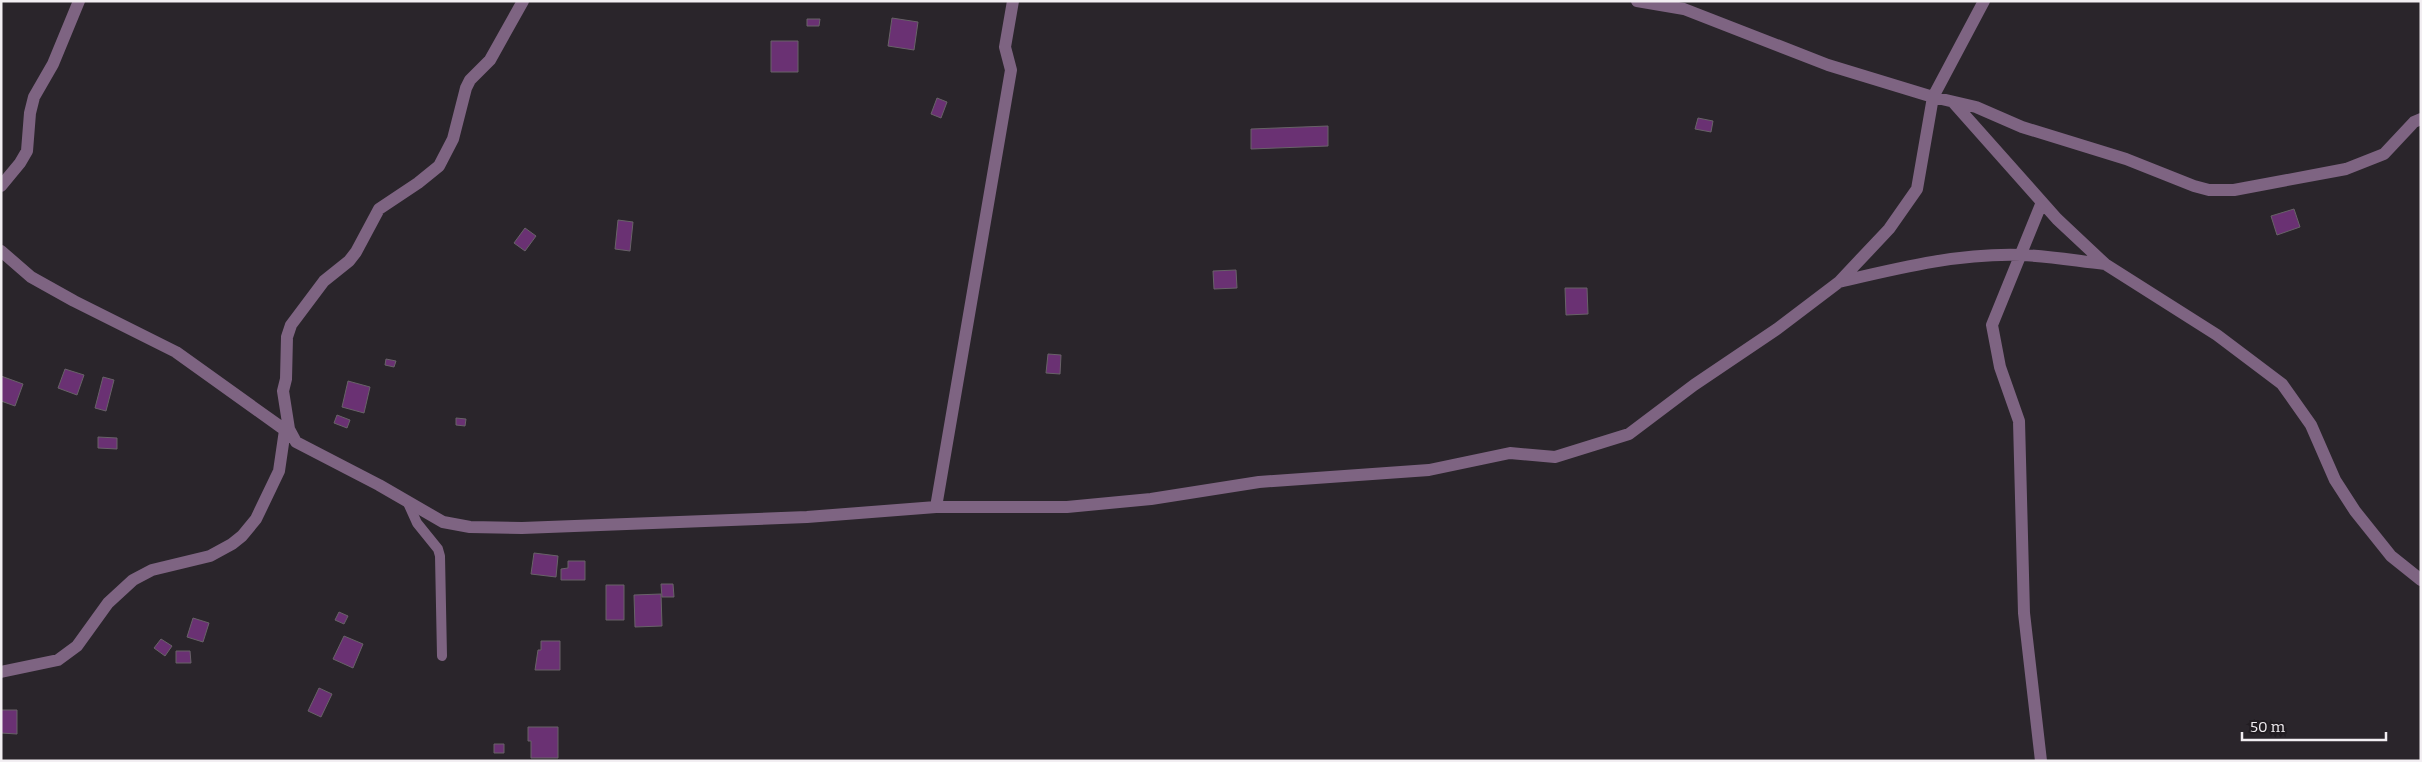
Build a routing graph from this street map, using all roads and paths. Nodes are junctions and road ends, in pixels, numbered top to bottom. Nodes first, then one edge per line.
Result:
1 (78, 1) edge
2 (523, 1) edge
3 (1013, 1) edge
4 (1637, 1) edge
5 (1984, 1) edge
6 (1933, 97) junction
7 (1953, 102) junction
8 (2421, 118) edge
9 (1, 186) edge
10 (2042, 202) junction
11 (1, 251) edge
12 (2022, 255) junction
13 (2105, 264) junction
14 (1839, 282) junction
15 (287, 429) junction
16 (408, 503) junction
17 (936, 507) junction
18 (2421, 580) edge
19 (442, 656) dead end
20 (1, 672) edge
21 (2041, 761) edge

1 - 9 street
2 - 15 street
3 - 17 street
4 - 6 street
5 - 6 street
6 - 7 street
6 - 14 street
7 - 8 street
7 - 10 street
10 - 12 street
10 - 13 street
11 - 15 street
12 - 13 street
12 - 14 street
12 - 21 street
13 - 18 street
14 - 17 street
15 - 16 street
15 - 20 street
16 - 17 street
16 - 19 lane

